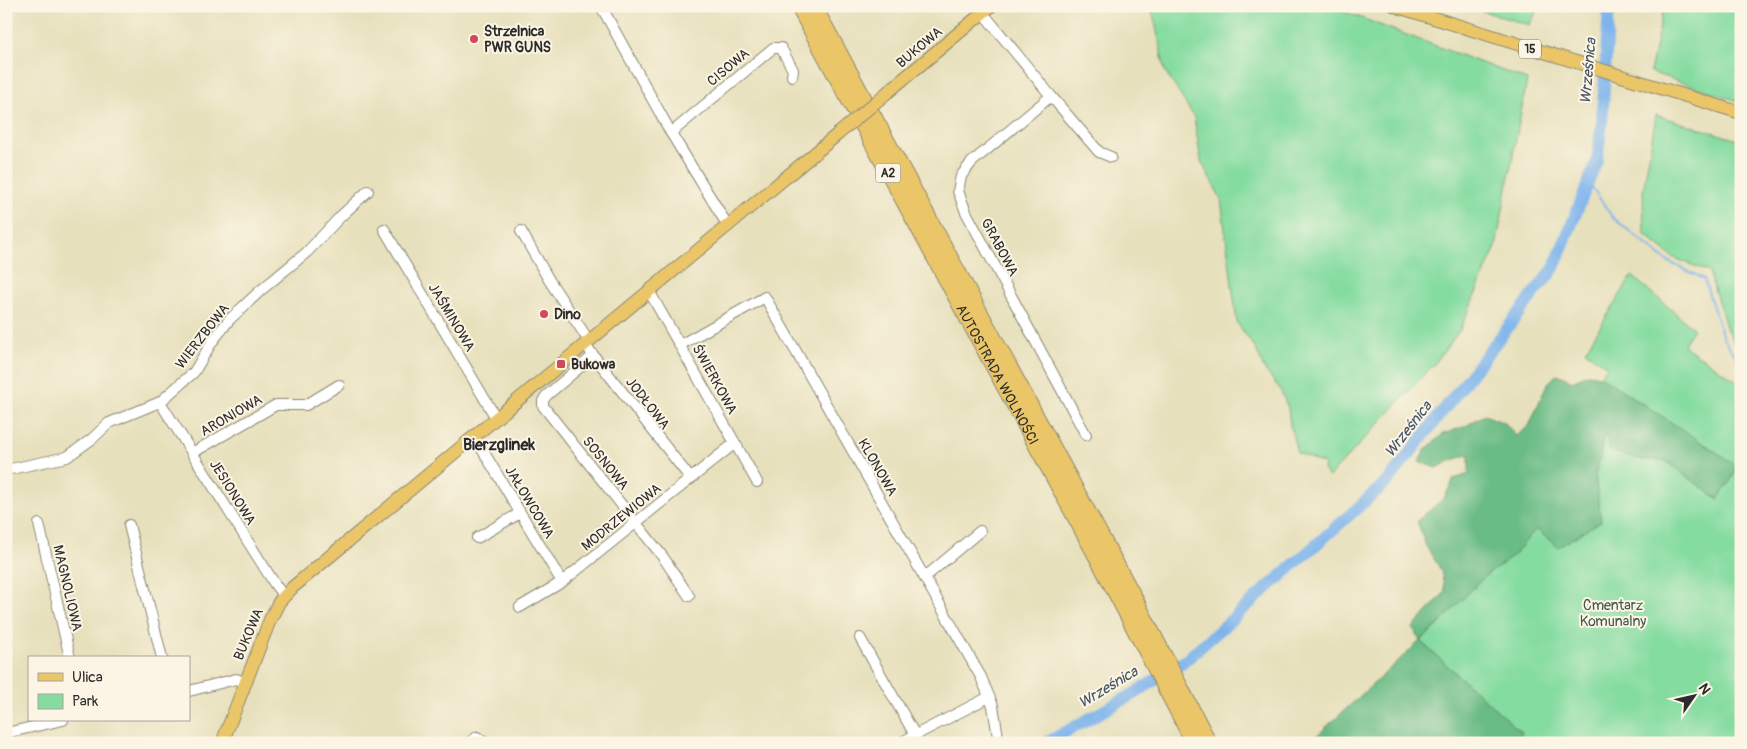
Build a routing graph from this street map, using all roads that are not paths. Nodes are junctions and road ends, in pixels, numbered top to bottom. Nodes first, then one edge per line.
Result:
1 (601, 6) edge
2 (798, 6) edge
3 (814, 6) edge
4 (1395, 6) edge
5 (987, 10) edge
6 (792, 76) dead end
7 (1051, 96) junction
8 (1741, 113) edge
9 (671, 133) junction
10 (1111, 157) dead end
11 (368, 191) dead end
12 (728, 226) junction
13 (384, 230) dead end
14 (521, 231) dead end
15 (649, 291) junction
16 (586, 342) junction
17 (680, 345) junction
18 (593, 356) junction
19 (339, 385) dead end
20 (160, 402) junction
21 (496, 418) junction
22 (1086, 435) dead end
23 (474, 436) junction
24 (735, 443) junction
25 (192, 453) junction
26 (6, 470) edge
27 (691, 479) junction
28 (757, 482) dead end
29 (520, 513) junction
30 (636, 522) junction
31 (39, 524) dead end
32 (128, 525) dead end
33 (980, 531) dead end
34 (477, 538) dead end
35 (924, 577) junction
36 (562, 582) junction
37 (284, 596) junction
38 (689, 596) dead end
39 (520, 607) dead end
40 (860, 638) dead end
41 (70, 656) edge
42 (161, 656) edge
43 (1160, 661) junction
44 (245, 682) junction
45 (1173, 685) junction
46 (190, 691) edge
47 (989, 697) junction
48 (54, 722) edge
49 (6, 733) edge
50 (915, 736) junction
51 (222, 743) edge
52 (900, 743) edge
53 (999, 743) edge
54 (1194, 743) edge
55 (1210, 743) edge

1 - 9 street
2 - 43 highway, AUTOSTRADA WOLNOŚCI / A2
3 - 43 highway, AUTOSTRADA WOLNOŚCI / A2
4 - 8 main road, 15
5 - 7 street
5 - 12 main road, BUKOWA, bridge
6 - 9 street, CISOWA
7 - 10 street
7 - 22 street, GRABOWA
9 - 12 street
11 - 20 street, WIERZBOWA
12 - 15 main road, BUKOWA
13 - 21 street, JAŚMINOWA
14 - 16 street, JODŁOWA
15 - 16 main road, BUKOWA
15 - 17 street, ŚWIERKOWA
16 - 18 street, JODŁOWA
16 - 21 main road, BUKOWA
17 - 24 street, ŚWIERKOWA
17 - 35 street, KLONOWA
18 - 27 street, JODŁOWA
18 - 30 street, SOSNOWA
19 - 25 street, ARONIOWA
20 - 25 street, JESIONOWA
20 - 26 street, WIERZBOWA
21 - 23 main road, BUKOWA
23 - 29 street, JAŁOWCOWA
23 - 37 main road, BUKOWA
24 - 27 street, MODRZEWIOWA
24 - 28 street, ŚWIERKOWA
25 - 37 street, JESIONOWA
27 - 30 street, MODRZEWIOWA
29 - 34 street
29 - 36 street, JAŁOWCOWA
30 - 36 street, MODRZEWIOWA
30 - 38 street, SOSNOWA
31 - 41 street, MAGNOLIOWA
32 - 42 street
33 - 35 street
35 - 47 street, KLONOWA
36 - 39 street, MODRZEWIOWA
37 - 44 main road, BUKOWA
40 - 50 street
43 - 45 highway, AUTOSTRADA WOLNOŚCI / A2
44 - 46 street
44 - 51 main road, BUKOWA
45 - 54 highway, AUTOSTRADA WOLNOŚCI / A2
45 - 55 highway, AUTOSTRADA WOLNOŚCI / A2
47 - 50 street
47 - 53 street, KLONOWA
48 - 49 street
50 - 52 street

